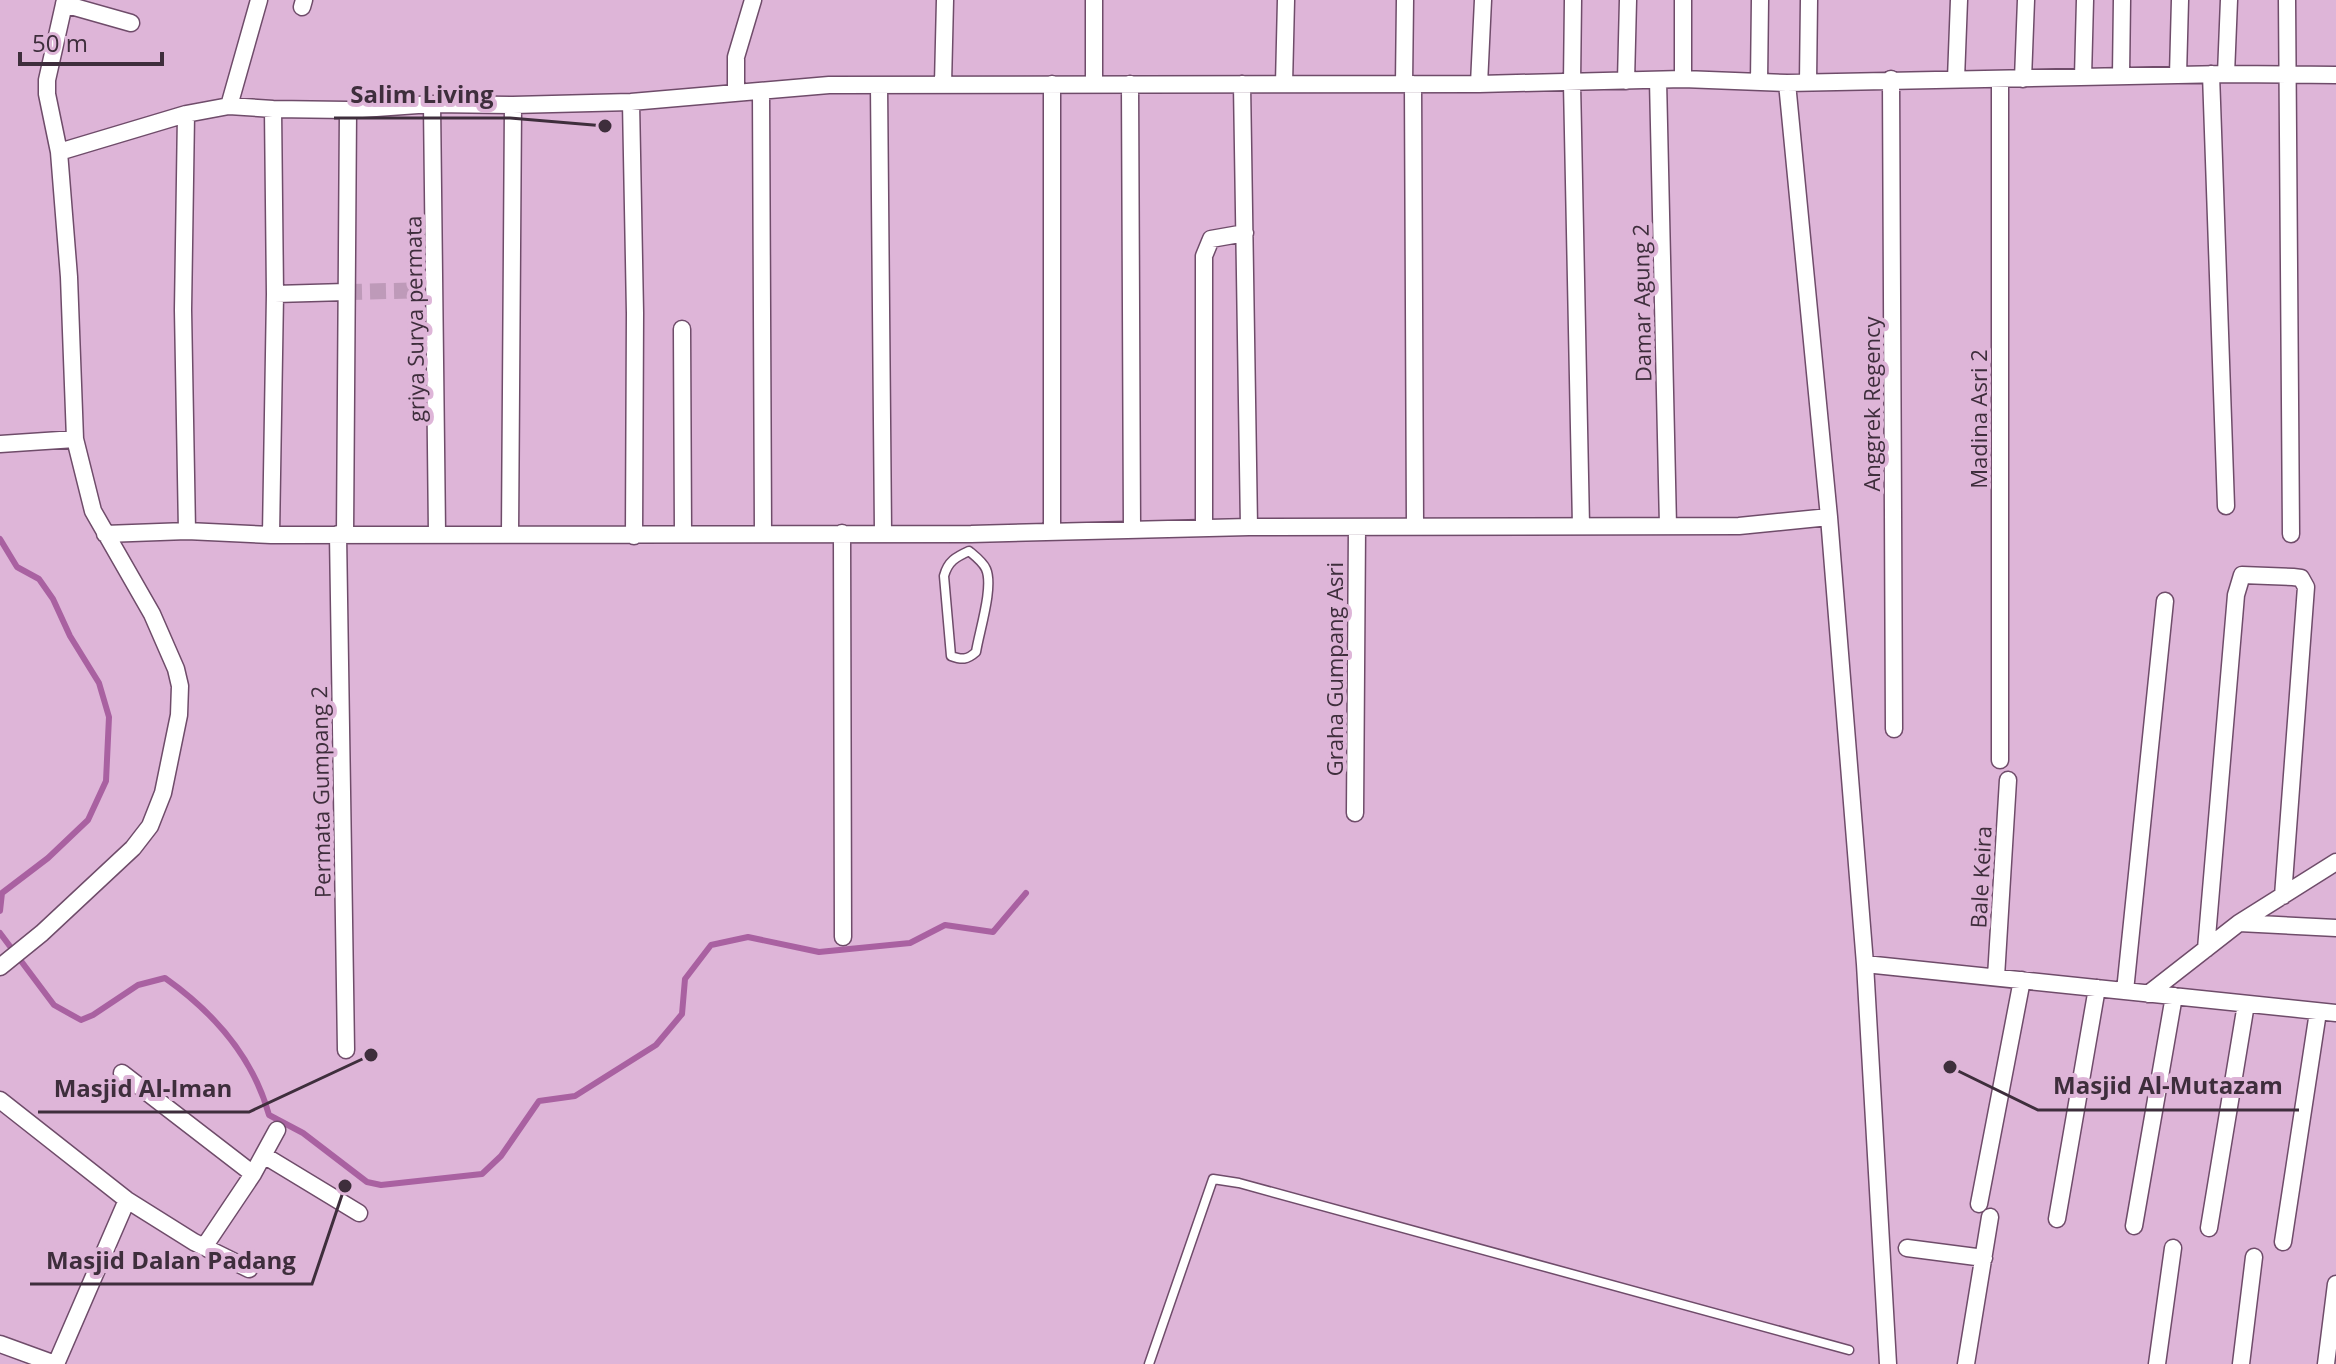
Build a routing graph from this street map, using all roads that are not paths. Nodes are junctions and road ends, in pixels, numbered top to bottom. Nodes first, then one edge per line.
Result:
1 (259, 0) edge
2 (753, 0) edge
3 (945, 0) edge
4 (1094, 0) edge
5 (1286, 0) edge
6 (1405, 0) edge
7 (1483, 0) edge
8 (1573, 0) edge
9 (1628, 0) edge
10 (1683, 0) edge
11 (1760, 0) edge
12 (1809, 0) edge
13 (1959, 0) edge
14 (2026, 0) edge
15 (2085, 0) edge
16 (2122, 0) edge
17 (2180, 0) edge
18 (2229, 0) edge
19 (2287, 0) edge
20 (65, 2) edge
21 (131, 23) dead end
22 (2219, 74) junction
23 (2286, 74) junction
24 (2121, 75) junction
25 (2178, 75) junction
26 (2336, 75) edge
27 (2083, 77) junction
28 (1683, 79) junction
29 (1891, 79) junction
30 (1956, 79) junction
31 (2000, 79) junction
32 (2023, 79) junction
33 (1658, 80) junction
34 (1626, 81) junction
35 (1759, 82) junction
36 (1808, 82) junction
37 (1572, 83) junction
38 (1787, 83) junction
39 (943, 84) junction
40 (1052, 84) junction
41 (1094, 84) junction
42 (1130, 84) junction
43 (1242, 84) junction
44 (1284, 84) junction
45 (1409, 84) junction
46 (1479, 84) junction
47 (879, 85) junction
48 (761, 91) junction
49 (736, 93) junction
50 (631, 102) junction
51 (432, 104) junction
52 (513, 105) junction
53 (229, 106) junction
54 (273, 109) junction
55 (348, 110) junction
56 (186, 114) junction
57 (59, 152) junction
58 (1245, 233) junction
59 (346, 292) junction
60 (275, 294) junction
61 (682, 329) dead end
62 (75, 439) junction
63 (2, 444) edge
64 (2226, 506) dead end
65 (1829, 517) junction
66 (1415, 526) junction
67 (1581, 526) junction
68 (1668, 526) junction
69 (1249, 527) junction
70 (1357, 527) junction
71 (1204, 528) junction
72 (1132, 529) junction
73 (1052, 530) junction
74 (187, 531) junction
75 (883, 532) junction
76 (437, 533) junction
77 (842, 533) junction
78 (105, 534) junction
79 (342, 534) junction
80 (510, 534) junction
81 (683, 534) junction
82 (763, 534) junction
83 (2291, 534) dead end
84 (271, 535) junction
85 (634, 536) junction
86 (970, 542) junction
87 (2165, 601) dead end
88 (1894, 729) dead end
89 (2000, 760) dead end
90 (2008, 780) dead end
91 (1355, 813) dead end
92 (2336, 862) edge
93 (2283, 896) junction
94 (2239, 923) junction
95 (2336, 928) edge
96 (843, 937) dead end
97 (2206, 949) junction
98 (2, 962) edge
99 (1865, 964) junction
100 (1996, 977) junction
101 (2022, 980) junction
102 (2097, 988) junction
103 (2125, 991) junction
104 (2148, 994) junction
105 (2174, 996) junction
106 (2246, 1004) junction
107 (2318, 1012) junction
108 (2336, 1013) edge
109 (346, 1050) dead end
110 (122, 1073) dead end
111 (0, 1100) edge
112 (277, 1130) dead end
113 (265, 1156) junction
114 (253, 1174) junction
115 (127, 1200) junction
116 (1979, 1204) dead end
117 (359, 1213) dead end
118 (1990, 1217) dead end
119 (2057, 1219) dead end
120 (2134, 1226) dead end
121 (2209, 1228) dead end
122 (2283, 1242) dead end
123 (204, 1247) junction
124 (1907, 1248) dead end
125 (2173, 1248) dead end
126 (2254, 1257) dead end
127 (1984, 1258) junction
128 (249, 1269) dead end
129 (2336, 1284) edge
130 (0, 1344) edge
131 (1849, 1350) dead end
132 (55, 1364) edge
133 (1149, 1364) edge
134 (1888, 1364) edge
135 (1966, 1364) edge
136 (2157, 1364) edge
137 (2241, 1364) edge
138 (2326, 1364) edge

1 - 53 street
2 - 49 street
3 - 39 street
4 - 41 street
5 - 44 street
6 - 45 street
7 - 46 street
8 - 37 street
9 - 34 street
10 - 28 street
11 - 35 street
12 - 36 street
13 - 30 street
14 - 32 street
15 - 27 street
16 - 24 street
17 - 25 street
18 - 22 street
19 - 23 street
20 - 21 street
20 - 57 street
22 - 23 street
22 - 25 street
22 - 64 street
23 - 26 street
23 - 83 street
24 - 25 street
24 - 27 street
27 - 32 street
28 - 33 street
28 - 35 street
29 - 30 street
29 - 36 street
29 - 88 street, Anggrek Regency
30 - 31 street
31 - 32 street
31 - 89 street, Madina Asri 2
33 - 34 street
33 - 68 street, Damar Agung 2
34 - 37 street
35 - 38 street
36 - 38 street
37 - 46 street
37 - 67 street
38 - 65 street
39 - 40 street
39 - 47 street
40 - 41 street
40 - 73 street
41 - 42 street
42 - 43 street
42 - 72 street
43 - 44 street
43 - 58 street
44 - 45 street
45 - 46 street
45 - 66 street
47 - 48 street
47 - 75 street
48 - 49 street
48 - 82 street
49 - 50 street
50 - 52 street
50 - 85 street
51 - 52 street
51 - 55 street
51 - 76 street, griya Surya permata
52 - 80 street
53 - 54 street
53 - 56 street
54 - 55 street
54 - 60 street
55 - 59 street, Permata Gumpang 2
56 - 57 street
56 - 74 street
57 - 62 street
58 - 69 street
58 - 71 street
59 - 60 street
59 - 79 street, Permata Gumpang 2
60 - 84 street
61 - 81 street
62 - 63 street
62 - 78 street
65 - 68 street
65 - 99 street
66 - 67 street
66 - 70 street
67 - 68 street
69 - 70 street
69 - 71 street
70 - 91 street, Graha Gumpang Asri
71 - 72 street
72 - 73 street
73 - 86 street
74 - 78 street
74 - 84 street
75 - 77 street
75 - 86 street
76 - 79 street
76 - 80 street
77 - 82 street
77 - 96 street
78 - 98 street
79 - 84 street
79 - 109 street, Permata Gumpang 2
80 - 85 street
81 - 82 street
81 - 85 street
86 - 86 lane
87 - 103 street
90 - 100 street, Bale Keira
92 - 93 street
93 - 94 street
93 - 97 street
94 - 95 street
94 - 97 street
97 - 104 street
99 - 100 street
99 - 134 street
100 - 101 street
101 - 102 street
101 - 116 street
102 - 103 street
102 - 119 street
103 - 104 street
104 - 105 street
105 - 106 street
105 - 120 street
106 - 107 street
106 - 121 street
107 - 108 street
107 - 122 street
110 - 114 street
111 - 115 street
112 - 113 street
113 - 114 street
113 - 117 street
114 - 123 street
115 - 123 street
115 - 132 street
118 - 127 street
123 - 128 street
124 - 127 street
125 - 136 street
126 - 137 street
127 - 135 street
129 - 138 street
130 - 132 street
131 - 133 lane

